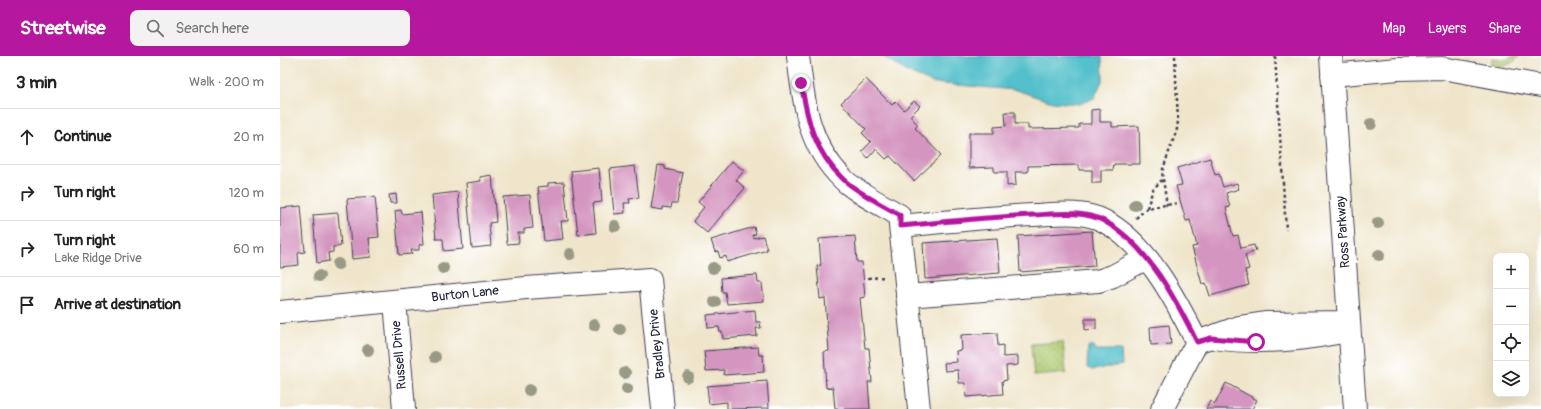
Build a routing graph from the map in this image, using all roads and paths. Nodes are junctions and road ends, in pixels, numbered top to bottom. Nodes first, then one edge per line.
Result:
1 (798, 56) edge
2 (1175, 56) edge
3 (1275, 56) edge
4 (1331, 66) edge
5 (1541, 86) edge
6 (1162, 180) junction
7 (1178, 203) dead end
8 (1167, 206) junction
9 (1148, 208) junction
10 (900, 221) junction
11 (1286, 230) dead end
12 (1121, 233) junction
13 (1145, 259) junction
14 (650, 280) joint
15 (907, 296) junction
16 (395, 301) junction
17 (280, 312) edge
18 (1350, 326) junction
19 (1204, 340) junction
20 (404, 409) edge
21 (663, 409) edge
22 (918, 409) edge
23 (1162, 409) edge
24 (1355, 409) edge

1 - 10 street
2 - 6 path
3 - 11 path
4 - 5 street
4 - 18 street, Ross Parkway
6 - 8 path
6 - 9 path
7 - 8 path
8 - 9 path
9 - 12 path
10 - 12 street
10 - 15 street
12 - 13 street
13 - 15 street
13 - 19 street
14 - 16 street, Burton Lane
14 - 21 street, Bradley Drive
15 - 22 street
16 - 17 street, Burton Lane
16 - 20 street, Russell Drive
18 - 19 street
18 - 24 street, Ross Parkway
19 - 23 street

